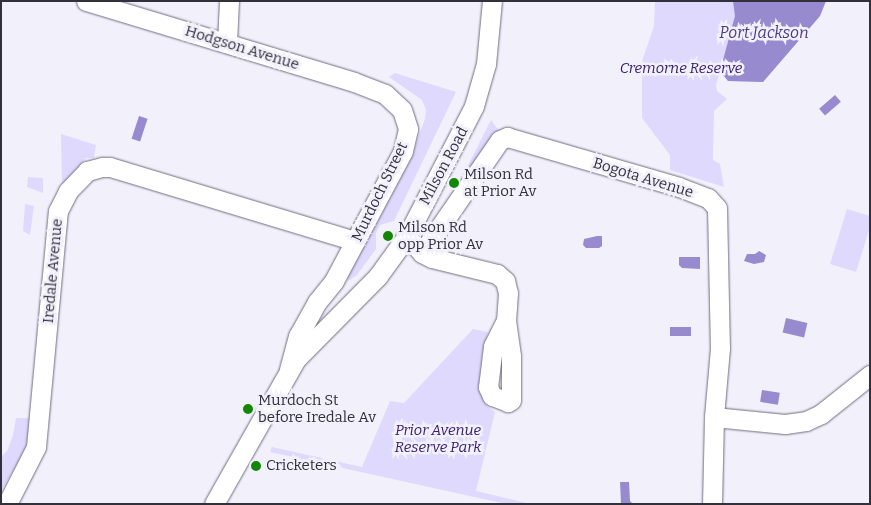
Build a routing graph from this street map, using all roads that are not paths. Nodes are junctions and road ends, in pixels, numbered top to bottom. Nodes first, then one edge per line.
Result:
1 (86, 1) edge
2 (228, 1) edge
3 (492, 1) edge
4 (227, 42) junction
5 (395, 102) joint
6 (407, 236) junction
7 (355, 241) junction
8 (422, 253) junction
9 (334, 281) junction
10 (346, 308) junction
11 (506, 320) dead end
12 (289, 370) junction
13 (870, 375) edge
14 (714, 417) junction
15 (7, 504) edge
16 (214, 504) edge
17 (712, 504) edge

1 - 4 street, Hodgson Avenue
2 - 4 street
3 - 6 street, Milson Road
4 - 5 street, Hodgson Avenue
5 - 7 street, Murdoch Street
6 - 8 street
6 - 10 street, Milson Road
7 - 9 street, Murdoch Street
7 - 15 street, Iredale Avenue
8 - 11 street
8 - 14 street, Bogota Avenue
9 - 10 street
9 - 12 street, Murdoch Street
10 - 12 street, Murdoch Street
12 - 16 street, Murdoch Street
13 - 14 street
14 - 17 street, Bogota Avenue

